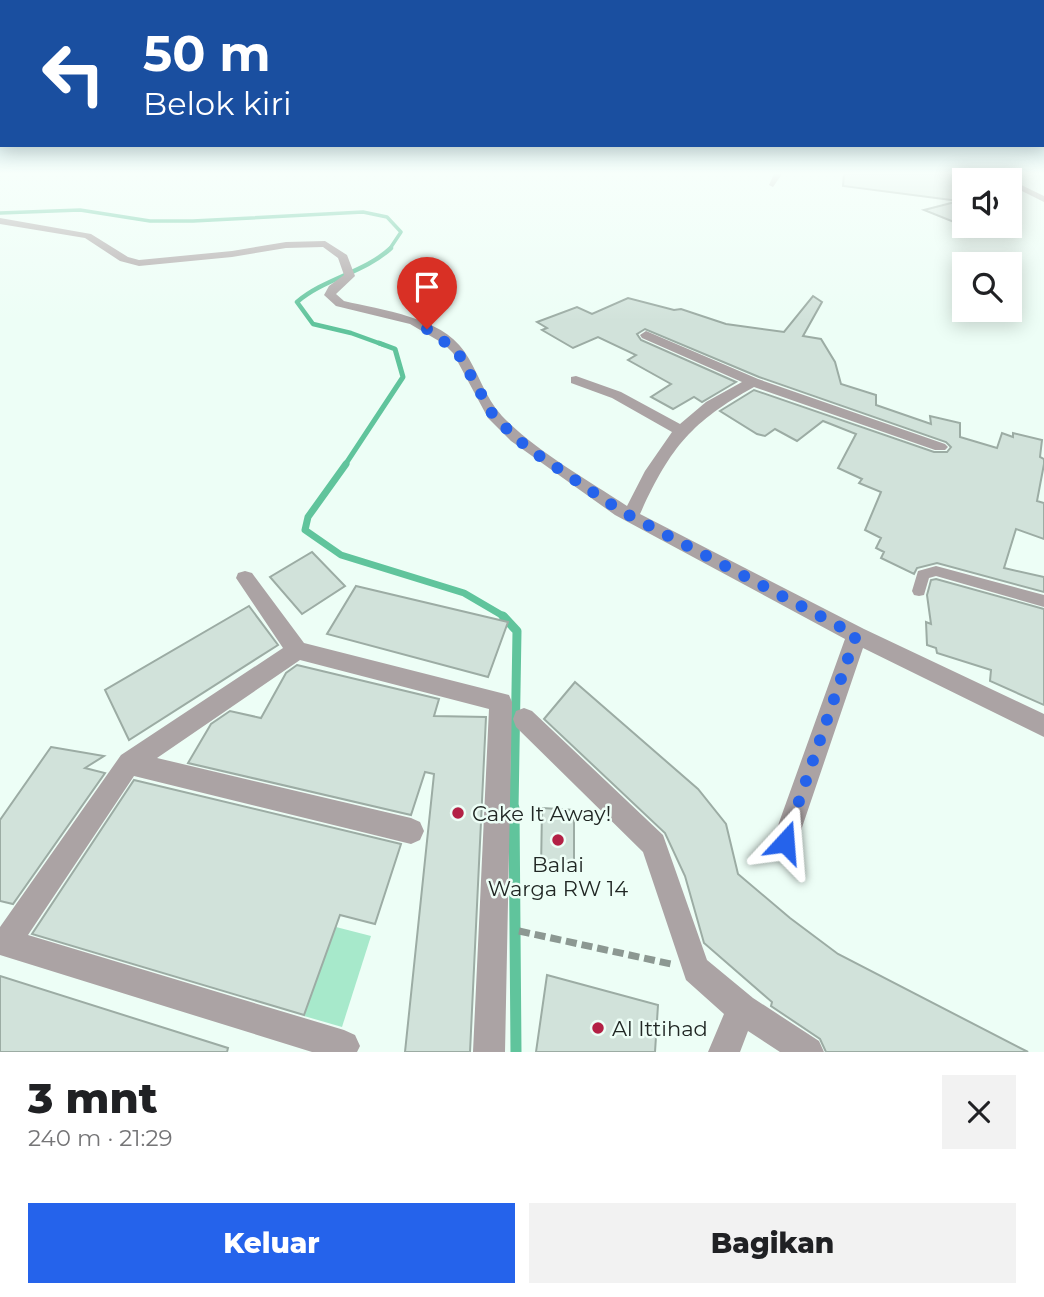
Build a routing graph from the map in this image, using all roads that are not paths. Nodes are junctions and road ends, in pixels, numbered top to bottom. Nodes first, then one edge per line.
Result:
1 (12, 223) edge
2 (646, 335) dead end
3 (576, 380) dead end
4 (753, 382) junction
5 (681, 431) junction
6 (940, 447) dead end
7 (631, 515) junction
8 (245, 578) dead end
9 (919, 591) dead end
10 (1044, 601) edge
11 (856, 635) junction
12 (297, 650) junction
13 (524, 719) dead end
14 (1044, 726) edge
15 (129, 763) junction
16 (411, 831) dead end
17 (785, 842) dead end
18 (3, 942) edge
19 (742, 1009) junction
20 (344, 1046) dead end
21 (489, 1052) edge
22 (724, 1052) edge
23 (808, 1052) edge

1 - 7 street
2 - 4 street
3 - 5 street
4 - 5 street
4 - 6 street
5 - 7 street
7 - 11 street
8 - 12 street
9 - 10 lane
11 - 14 street
11 - 17 street
12 - 15 street
12 - 21 street
13 - 19 street
15 - 16 street
15 - 18 street
18 - 20 street
19 - 22 street
19 - 23 street

